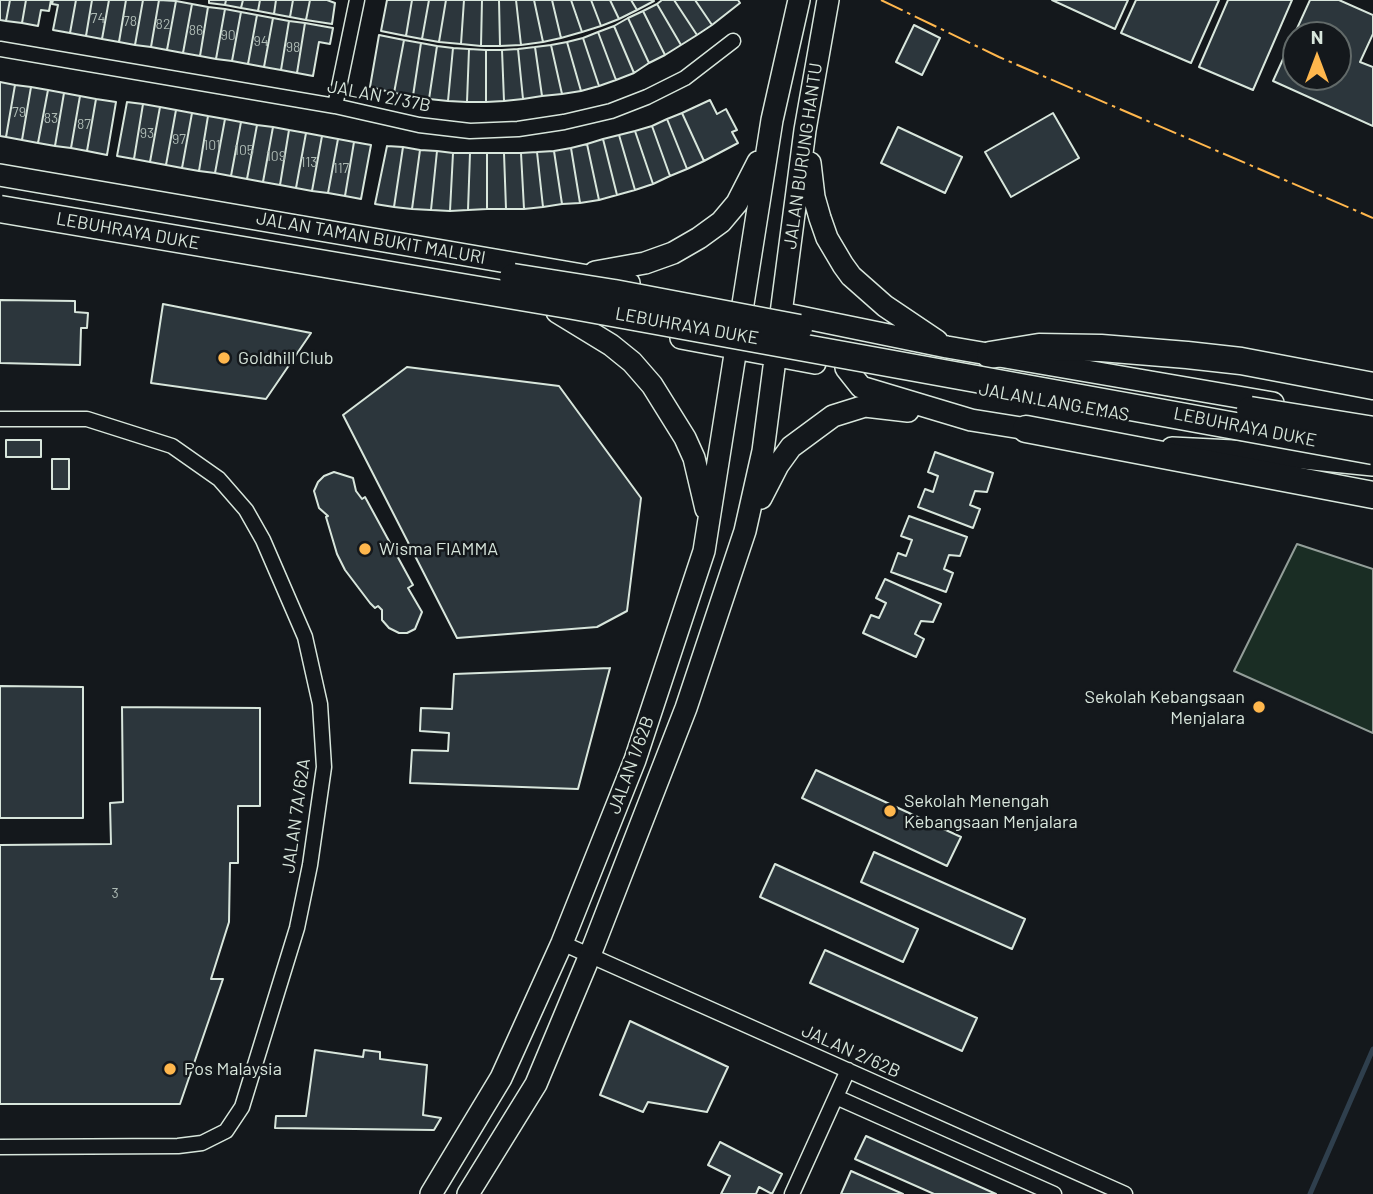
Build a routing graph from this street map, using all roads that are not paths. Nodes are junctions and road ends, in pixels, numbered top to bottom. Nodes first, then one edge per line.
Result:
1 (357, 0) edge
2 (799, 0) edge
3 (828, 0) edge
4 (733, 41) dead end
5 (0, 49) edge
6 (335, 106) junction
7 (772, 120) junction
8 (805, 130) junction
9 (0, 175) edge
10 (0, 193) edge
11 (0, 209) edge
12 (0, 219) edge
13 (585, 274) junction
14 (741, 306) junction
15 (557, 312) junction
16 (783, 314) junction
17 (947, 347) junction
18 (734, 349) junction
19 (990, 355) junction
20 (775, 356) junction
21 (846, 369) junction
22 (1373, 386) edge
23 (0, 419) edge
24 (971, 420) junction
25 (1373, 420) edge
26 (1026, 429) junction
27 (1373, 430) edge
28 (1373, 451) edge
29 (1373, 464) edge
30 (1373, 495) edge
31 (745, 531) junction
32 (709, 532) junction
33 (562, 943) junction
34 (590, 955) junction
35 (848, 1070) junction
36 (835, 1097) junction
37 (0, 1147) edge
38 (431, 1194) edge
39 (468, 1194) edge
40 (792, 1194) edge
41 (1054, 1194) edge
42 (1125, 1194) edge

1 - 6 street
2 - 7 main road, JALAN BURUNG HANTU
3 - 8 main road, JALAN BURUNG HANTU
4 - 6 street, JALAN 2/37B
5 - 6 street, JALAN 2/37B
7 - 13 main road
7 - 14 main road, JALAN BURUNG HANTU
8 - 16 main road, JALAN BURUNG HANTU
8 - 17 main road
9 - 13 main road, JALAN TAMAN BUKIT MALURI
10 - 27 highway, LEBUHRAYA DUKE, bridge
11 - 28 highway, LEBUHRAYA DUKE, bridge
12 - 15 main road
13 - 14 main road, JALAN TAMAN BUKIT MALURI
14 - 16 main road
14 - 18 main road, JALAN 1/62B
15 - 18 main road
15 - 32 main road
16 - 17 main road
16 - 20 main road, JALAN 1/62B
17 - 19 main road, JALAN LANG EMAS
18 - 20 main road, JALAN LANG EMAS
18 - 32 main road, JALAN 1/62B
19 - 22 highway
19 - 25 main road, JALAN LANG EMAS
20 - 21 main road, JALAN LANG EMAS
20 - 31 main road, JALAN 1/62B
21 - 24 main road
21 - 29 main road, JALAN LANG EMAS
23 - 37 street, JALAN 7A/62A
24 - 26 main road
24 - 31 main road
26 - 29 main road
26 - 30 highway
31 - 34 main road, JALAN 1/62B
32 - 33 main road, JALAN 1/62B
33 - 34 street, JALAN 2/62B
33 - 38 main road, JALAN 1/62B
34 - 35 street, JALAN 2/62B
34 - 39 main road, JALAN 1/62B
35 - 36 street
35 - 42 street, JALAN 2/62B
36 - 40 street
36 - 41 street

